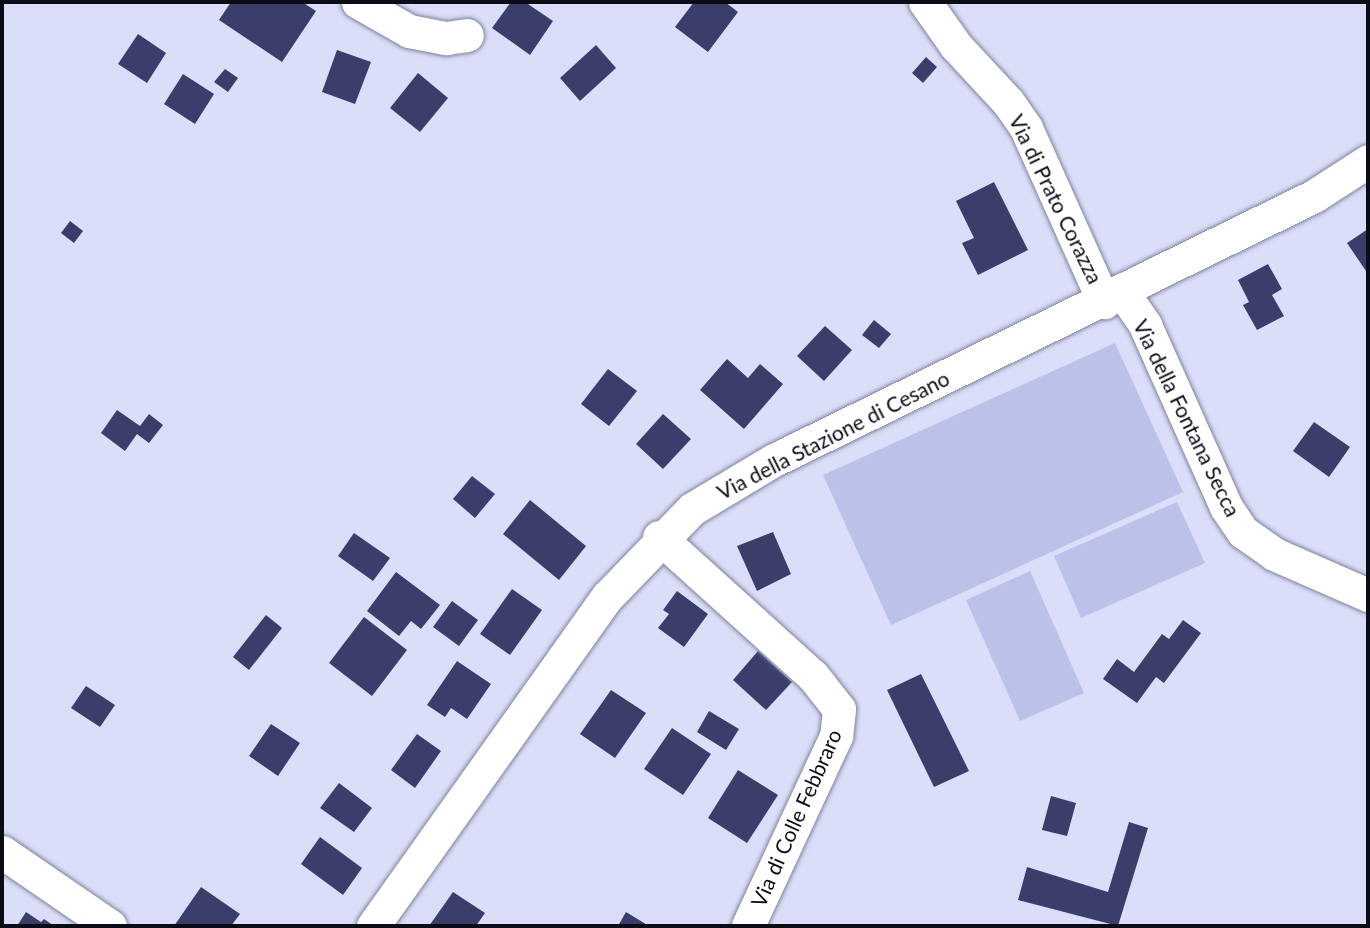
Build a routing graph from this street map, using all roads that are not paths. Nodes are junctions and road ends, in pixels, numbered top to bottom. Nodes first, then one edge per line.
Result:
1 (358, 2) edge
2 (925, 2) edge
3 (467, 35) dead end
4 (1368, 161) edge
5 (1114, 297) junction
6 (659, 537) junction
7 (1368, 595) edge
8 (2, 852) edge
9 (110, 926) edge
10 (373, 926) edge
11 (748, 926) edge

1 - 3 street
2 - 5 street, Via di Prato Corazza
4 - 5 street, Via della Stazione di Cesano
5 - 6 street, Via della Stazione di Cesano
5 - 7 street, Via della Fontana Secca
6 - 10 street, Via della Stazione di Cesano
6 - 11 street, Via di Colle Febbraro
8 - 9 street

